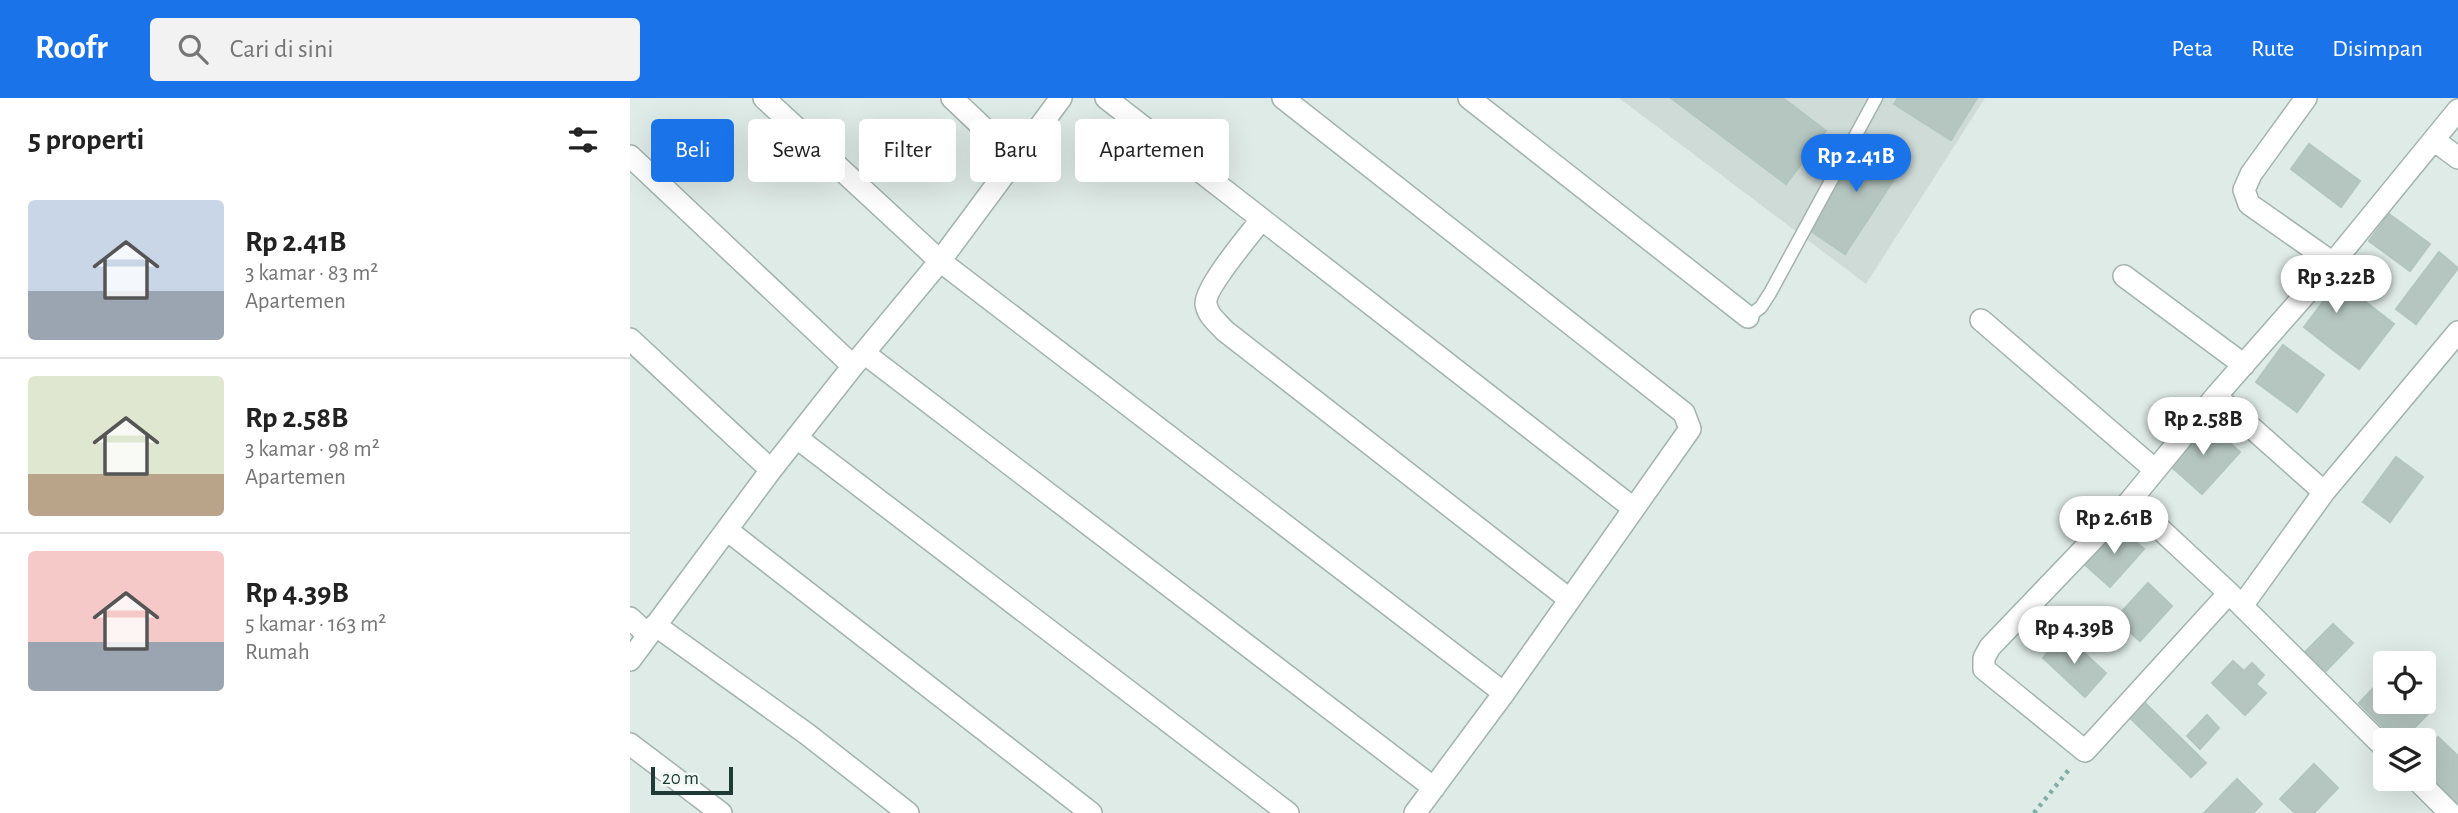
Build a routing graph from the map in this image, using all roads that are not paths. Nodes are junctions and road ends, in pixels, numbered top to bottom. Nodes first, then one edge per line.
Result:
1 (764, 98) edge
2 (952, 98) edge
3 (1061, 98) edge
4 (1107, 98) edge
5 (1283, 98) edge
6 (1469, 98) edge
7 (1876, 98) edge
8 (2306, 98) edge
9 (2458, 110) edge
10 (974, 119) edge
11 (1045, 119) edge
12 (2434, 140) junction
13 (630, 156) edge
14 (2458, 158) edge
15 (998, 182) edge
16 (1261, 220) junction
17 (940, 261) junction
18 (2333, 263) junction
19 (2124, 276) dead end
20 (1748, 317) joint
21 (1981, 320) dead end
22 (2458, 332) edge
23 (630, 339) edge
24 (858, 359) junction
25 (2244, 365) junction
26 (2216, 397) junction
27 (797, 438) junction
28 (2154, 469) junction
29 (771, 470) junction
30 (2324, 492) junction
31 (2130, 501) junction
32 (1633, 508) junction
33 (727, 530) junction
34 (1569, 599) junction
35 (2235, 599) junction
36 (630, 618) edge
37 (652, 630) junction
38 (630, 660) edge
39 (1504, 693) junction
40 (2373, 736) edge
41 (630, 744) edge
42 (1434, 788) junction
43 (2428, 791) edge
44 (721, 813) edge
45 (908, 813) edge
46 (1091, 813) edge
47 (1288, 813) edge
48 (1415, 813) edge
49 (2450, 813) edge

1 - 17 street
2 - 10 street
3 - 11 street
4 - 16 street
5 - 32 street
6 - 20 street
7 - 20 lane
8 - 18 street
9 - 12 street
12 - 14 street
12 - 18 street
13 - 24 street
15 - 17 street
16 - 32 street
16 - 34 street
17 - 24 street
17 - 39 street
18 - 25 street
19 - 25 street
21 - 28 street
22 - 30 street
23 - 29 street
24 - 27 street
24 - 42 street
25 - 26 street
26 - 28 street
26 - 30 street
27 - 29 street
27 - 47 street
28 - 31 street
29 - 33 street
30 - 35 street
31 - 35 street
31 - 35 street
32 - 34 street
33 - 37 street
33 - 46 street
34 - 39 street
35 - 40 street
36 - 37 street
37 - 38 street
37 - 45 street
39 - 42 street
41 - 44 street
42 - 48 street
43 - 49 street

